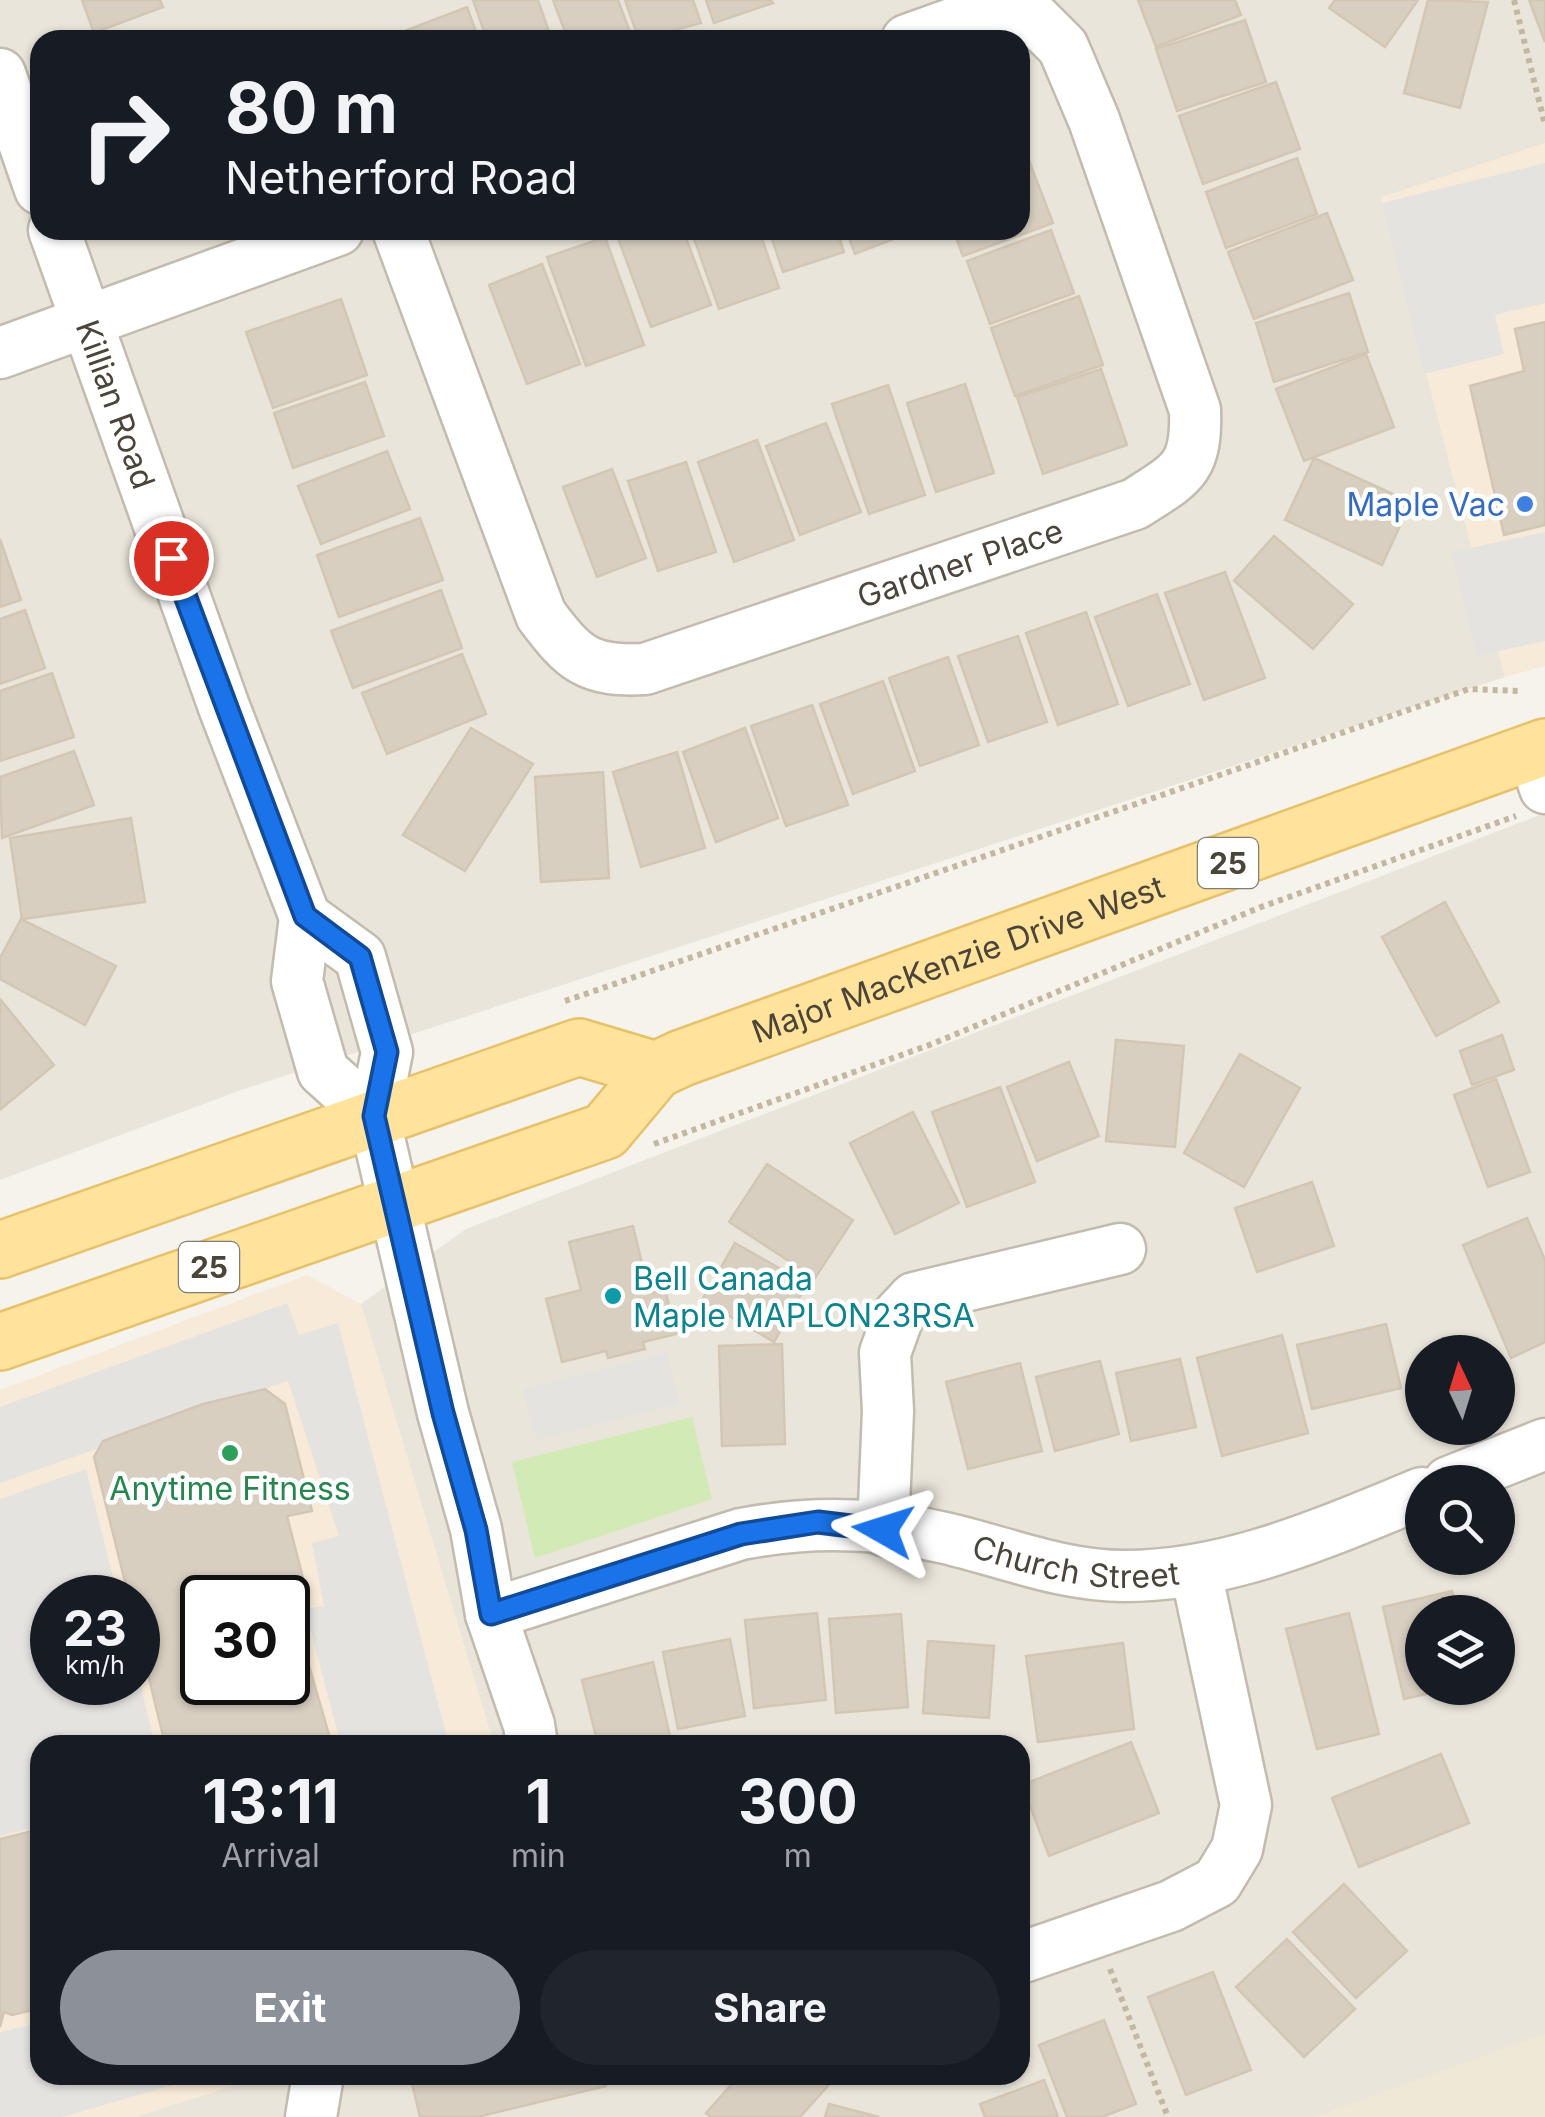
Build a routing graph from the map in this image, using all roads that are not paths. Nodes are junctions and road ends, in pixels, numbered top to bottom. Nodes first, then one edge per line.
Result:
1 (936, 30) edge
2 (0, 74) edge
3 (30, 160) edge
4 (57, 240) edge
5 (311, 240) edge
6 (402, 240) edge
7 (86, 322) junction
8 (0, 353) edge
9 (1538, 774) edge
10 (305, 916) junction
11 (656, 1070) junction
12 (374, 1116) junction
13 (394, 1202) junction
14 (1120, 1249) dead end
15 (0, 1250) edge
16 (0, 1342) edge
17 (1545, 1444) edge
18 (1492, 1465) edge
19 (1405, 1500) edge
20 (883, 1530) junction
21 (1196, 1572) junction
22 (491, 1614) junction
23 (530, 1735) edge
24 (1030, 1954) edge
25 (316, 2085) edge
26 (311, 2117) edge

1 - 6 street, Gardner Place
2 - 3 street
4 - 7 street, Killian Road
5 - 7 street
7 - 8 street
7 - 10 street, Killian Road
9 - 11 main road, Major MacKenzie Drive West / 25
10 - 12 street, Killian Road
10 - 12 street
11 - 12 main road
11 - 13 main road, 25
12 - 13 street
12 - 15 main road
13 - 16 main road, 25
13 - 22 street
14 - 20 street
17 - 18 street
19 - 21 street, Church Street
20 - 21 street, Church Street
20 - 22 street, Church Street
21 - 24 street
22 - 23 street
25 - 26 street

